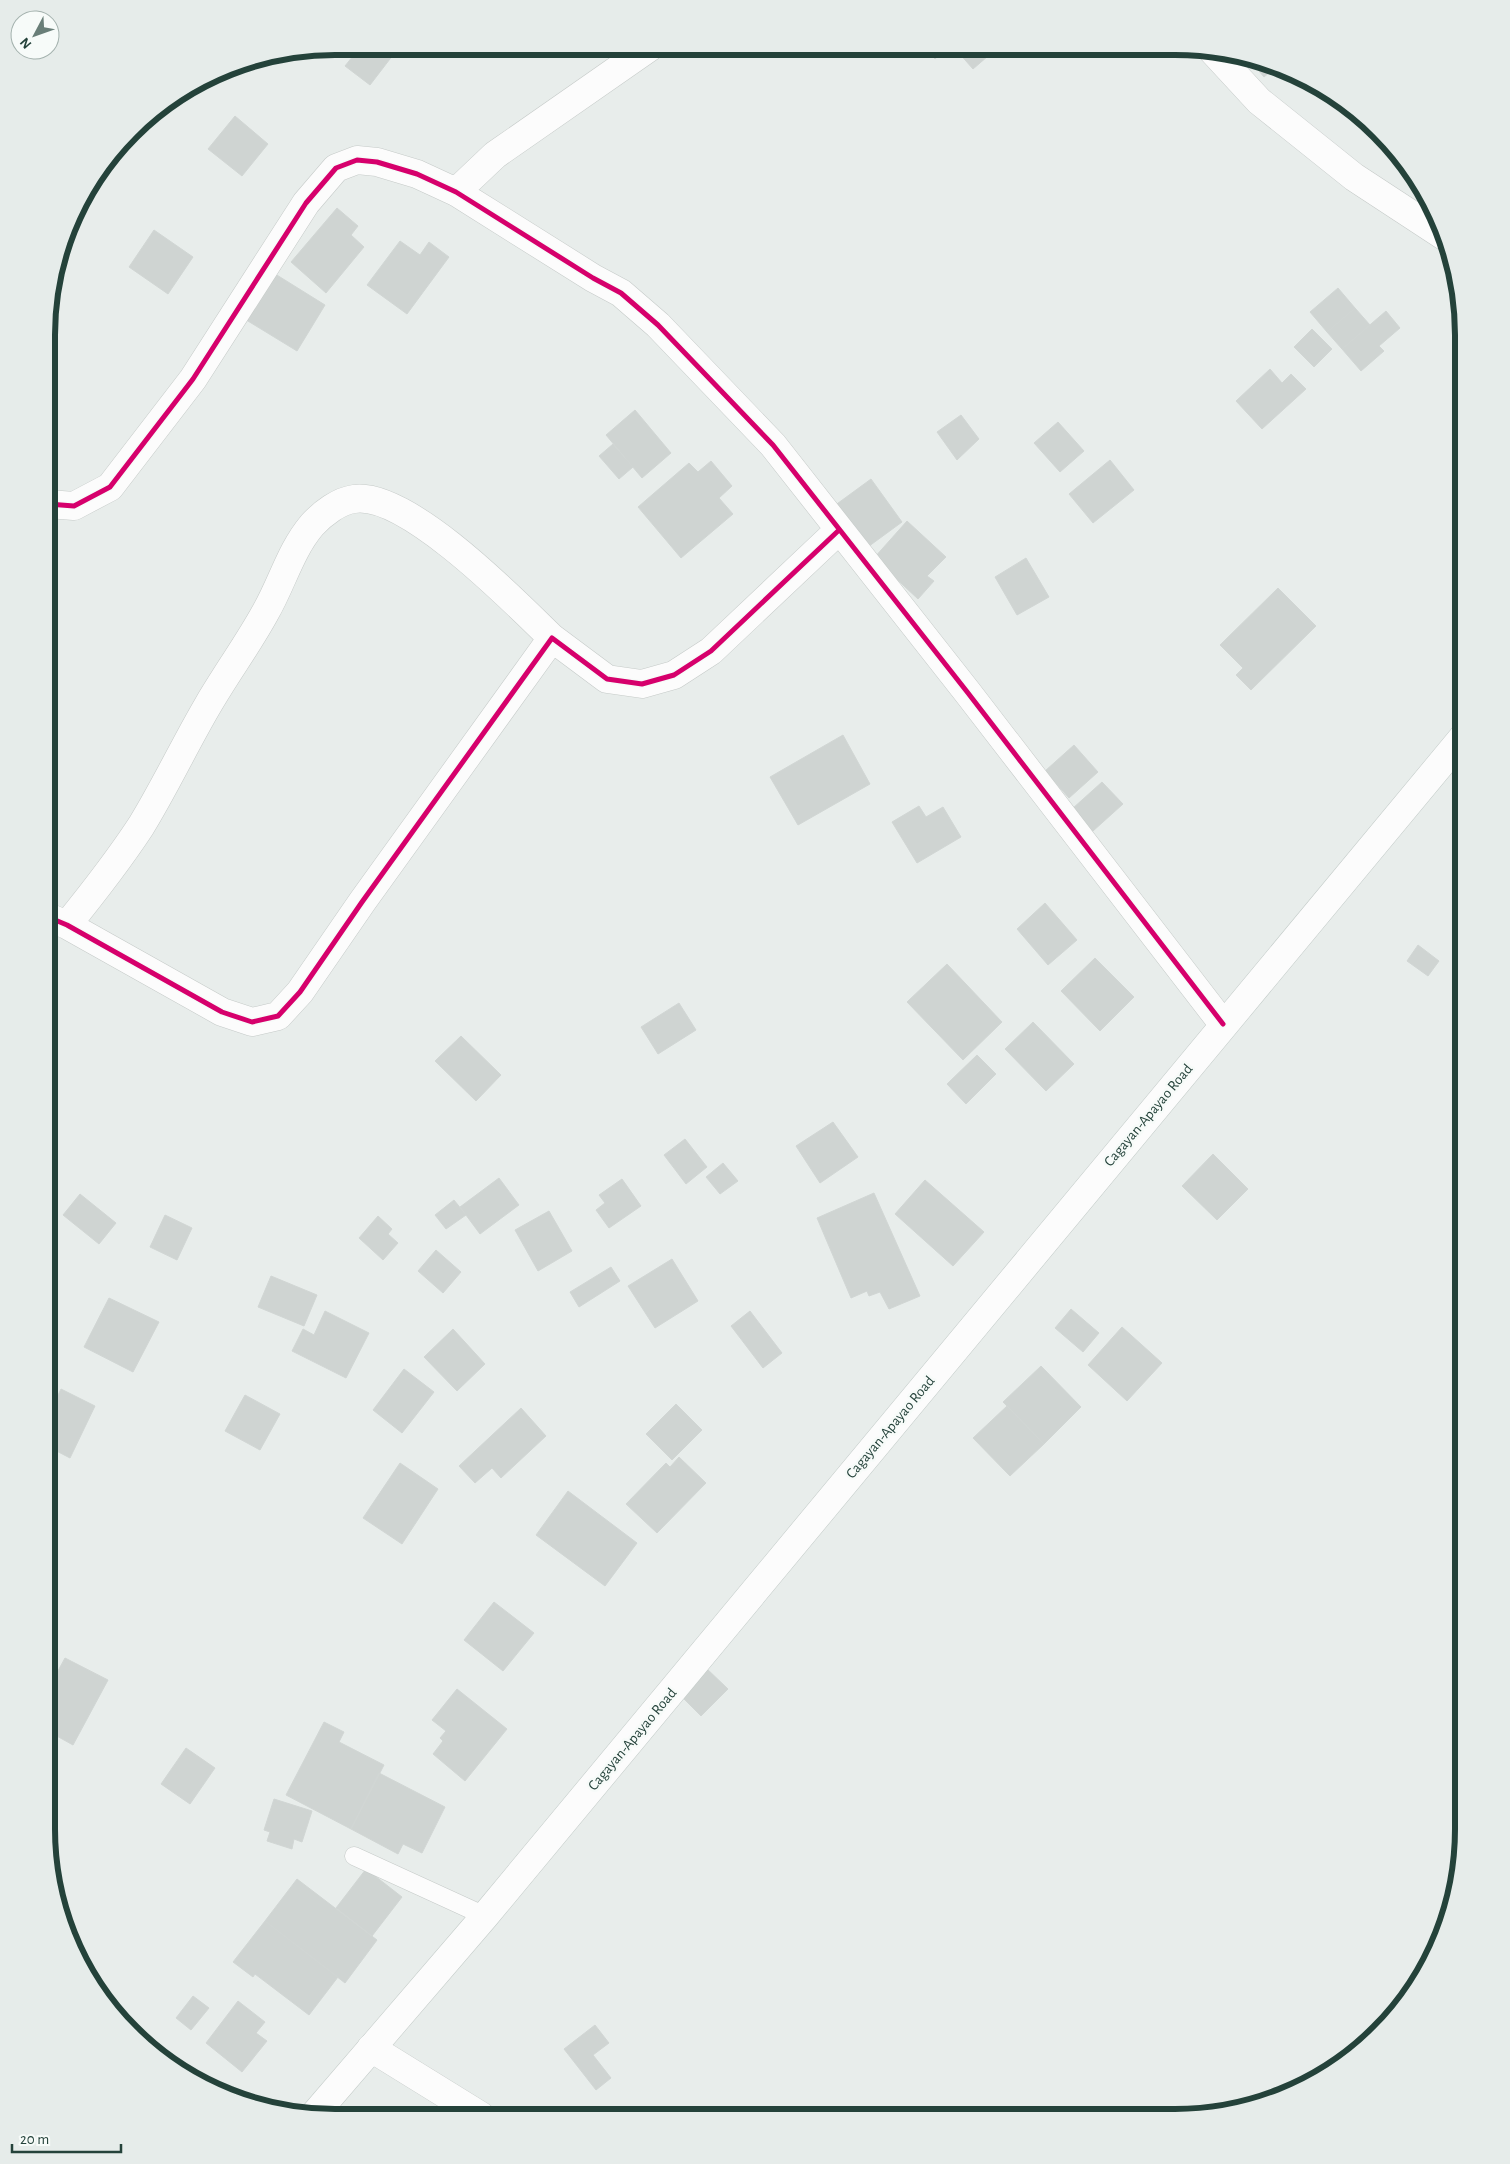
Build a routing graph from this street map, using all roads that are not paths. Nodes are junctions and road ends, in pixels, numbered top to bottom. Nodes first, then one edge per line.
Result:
1 (639, 55) edge
2 (1220, 58) edge
3 (456, 192) junction
4 (1435, 230) edge
5 (55, 505) edge
6 (838, 531) junction
7 (552, 638) junction
8 (1455, 747) edge
9 (57, 921) edge
10 (1223, 1024) junction
11 (354, 1856) dead end
12 (485, 1916) junction
13 (372, 2048) junction
14 (320, 2108) edge
15 (470, 2109) edge

1 - 3 street
2 - 4 street
3 - 5 street
3 - 6 street
6 - 7 street
6 - 10 street
7 - 9 street
7 - 9 street
8 - 10 street, Cagayan-Apayao Road
10 - 12 street, Cagayan-Apayao Road
11 - 12 lane
12 - 13 street, Cagayan-Apayao Road
13 - 14 street, Cagayan-Apayao Road
13 - 15 street

